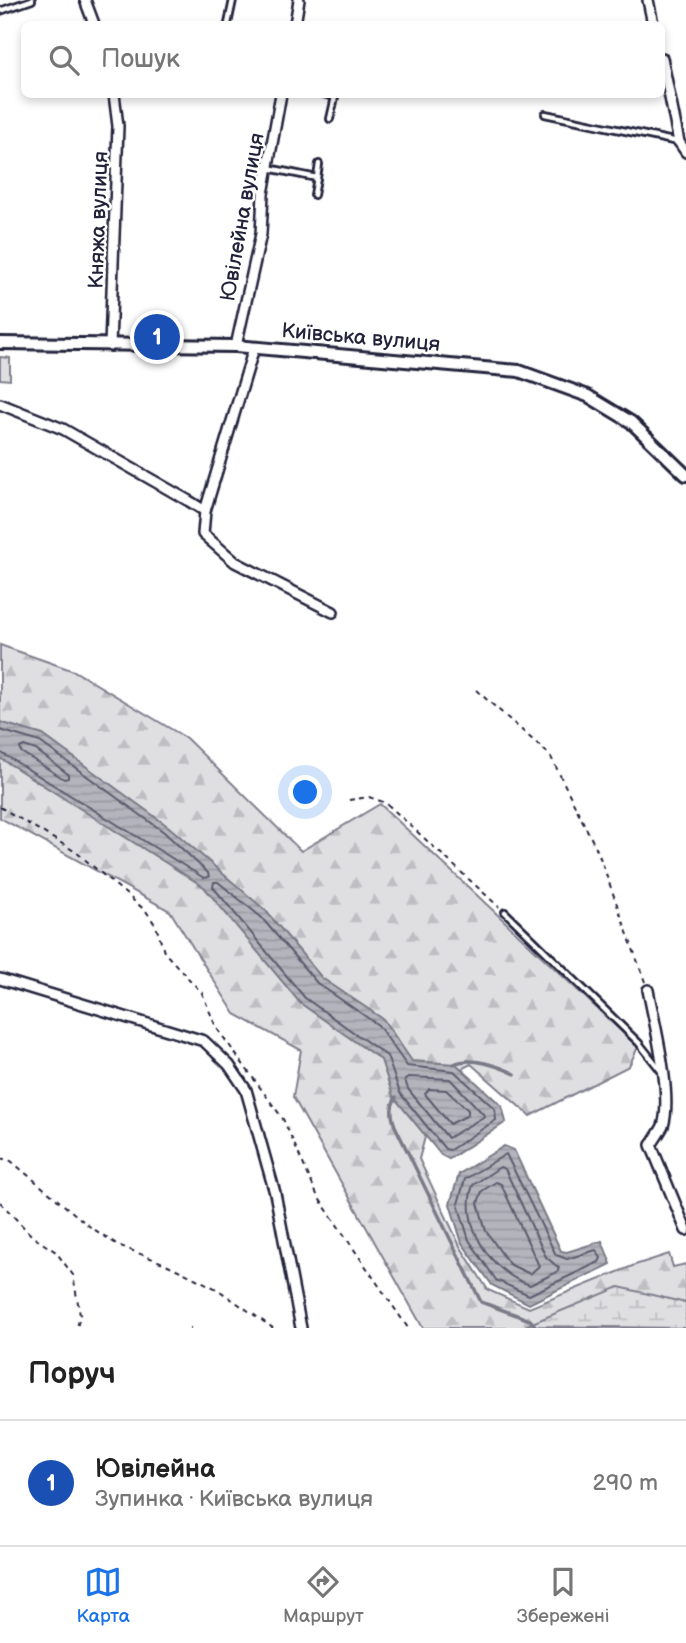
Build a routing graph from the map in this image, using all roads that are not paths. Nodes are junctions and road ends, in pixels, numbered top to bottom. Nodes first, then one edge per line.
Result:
1 (32, 0) edge
2 (85, 0) edge
3 (233, 0) edge
4 (299, 0) edge
5 (648, 0) edge
6 (0, 11) edge
7 (93, 21) edge
8 (229, 21) edge
9 (296, 21) edge
10 (652, 21) edge
11 (665, 73) edge
12 (114, 98) edge
13 (280, 98) edge
14 (335, 98) edge
15 (545, 114) dead end
16 (330, 119) dead end
17 (679, 142) junction
18 (686, 152) edge
19 (319, 164) dead end
20 (267, 168) junction
21 (317, 178) junction
22 (314, 195) dead end
23 (0, 343) edge
24 (110, 346) junction
25 (236, 346) junction
26 (254, 348) junction
27 (0, 404) edge
28 (686, 475) edge
29 (205, 511) junction
30 (333, 612) dead end
31 (505, 912) road end
32 (0, 979) edge
33 (648, 990) road end
34 (662, 1072) junction
35 (686, 1230) edge
36 (301, 1328) edge

1 - 6 lane
2 - 7 street
3 - 8 lane
4 - 9 street
5 - 10 street
11 - 17 street
12 - 24 street, Княжа вулиця
13 - 20 street, Ювілейна вулиця
14 - 16 lane
15 - 17 lane
17 - 18 street
19 - 21 lane
20 - 21 lane
20 - 25 street, Ювілейна вулиця
21 - 22 lane
23 - 24 street, Київська вулиця
24 - 25 street, Київська вулиця
25 - 26 street, Київська вулиця
26 - 28 street, Київська вулиця
26 - 29 street
27 - 29 street
29 - 30 street
31 - 34 lane
32 - 36 street
33 - 34 street
34 - 35 street

